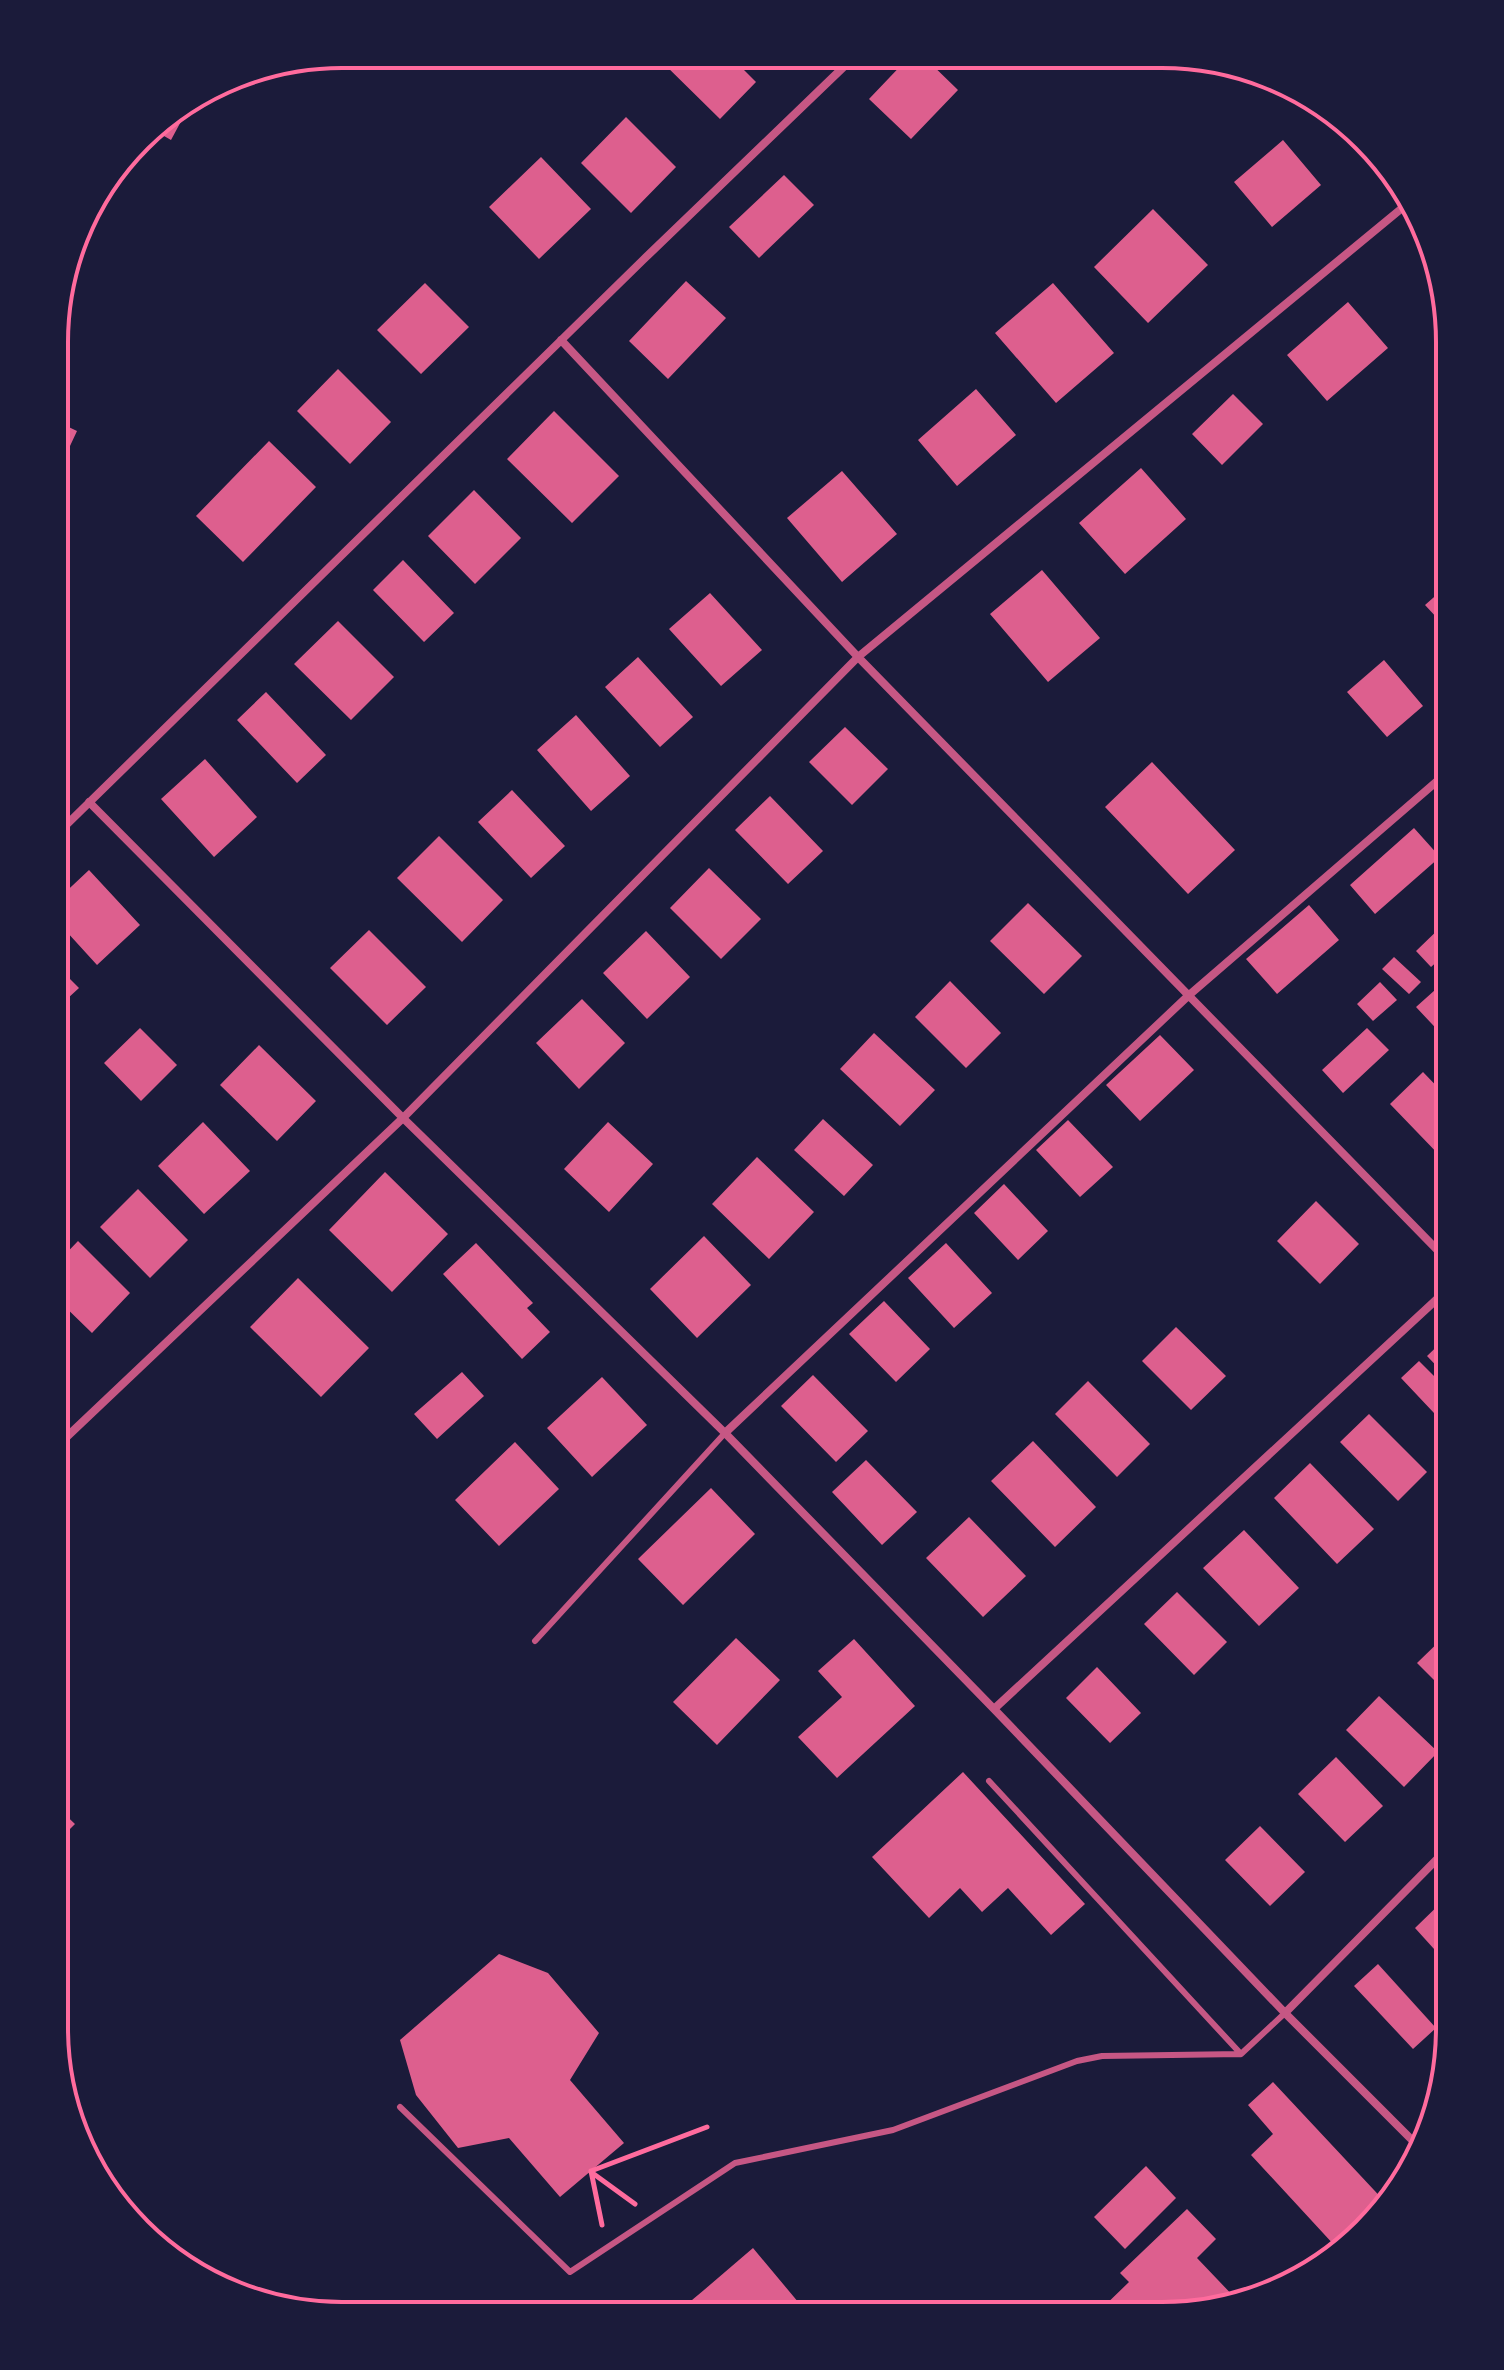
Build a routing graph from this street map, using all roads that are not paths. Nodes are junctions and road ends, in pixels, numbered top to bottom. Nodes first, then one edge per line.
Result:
1 (842, 68) edge
2 (1401, 209) edge
3 (561, 340) junction
4 (858, 657) junction
5 (1436, 782) edge
6 (89, 802) junction
7 (68, 823) edge
8 (1188, 996) junction
9 (403, 1118) junction
10 (1435, 1248) edge
11 (1435, 1300) edge
12 (725, 1433) junction
13 (68, 1436) edge
14 (535, 1641) dead end
15 (994, 1709) junction
16 (989, 1781) dead end
17 (1435, 1861) edge
18 (1285, 2013) junction
19 (1241, 2054) junction
20 (400, 2107) dead end
21 (1412, 2140) edge

1 - 3 street
2 - 4 street
3 - 4 street
3 - 6 street
4 - 8 street
4 - 9 street
5 - 8 street
6 - 7 street
6 - 9 street
8 - 10 street
8 - 12 street
9 - 12 street
9 - 13 street
11 - 15 street
12 - 14 lane
12 - 15 street
15 - 18 street
16 - 19 lane
17 - 18 street
18 - 19 lane
18 - 21 street
19 - 20 lane

